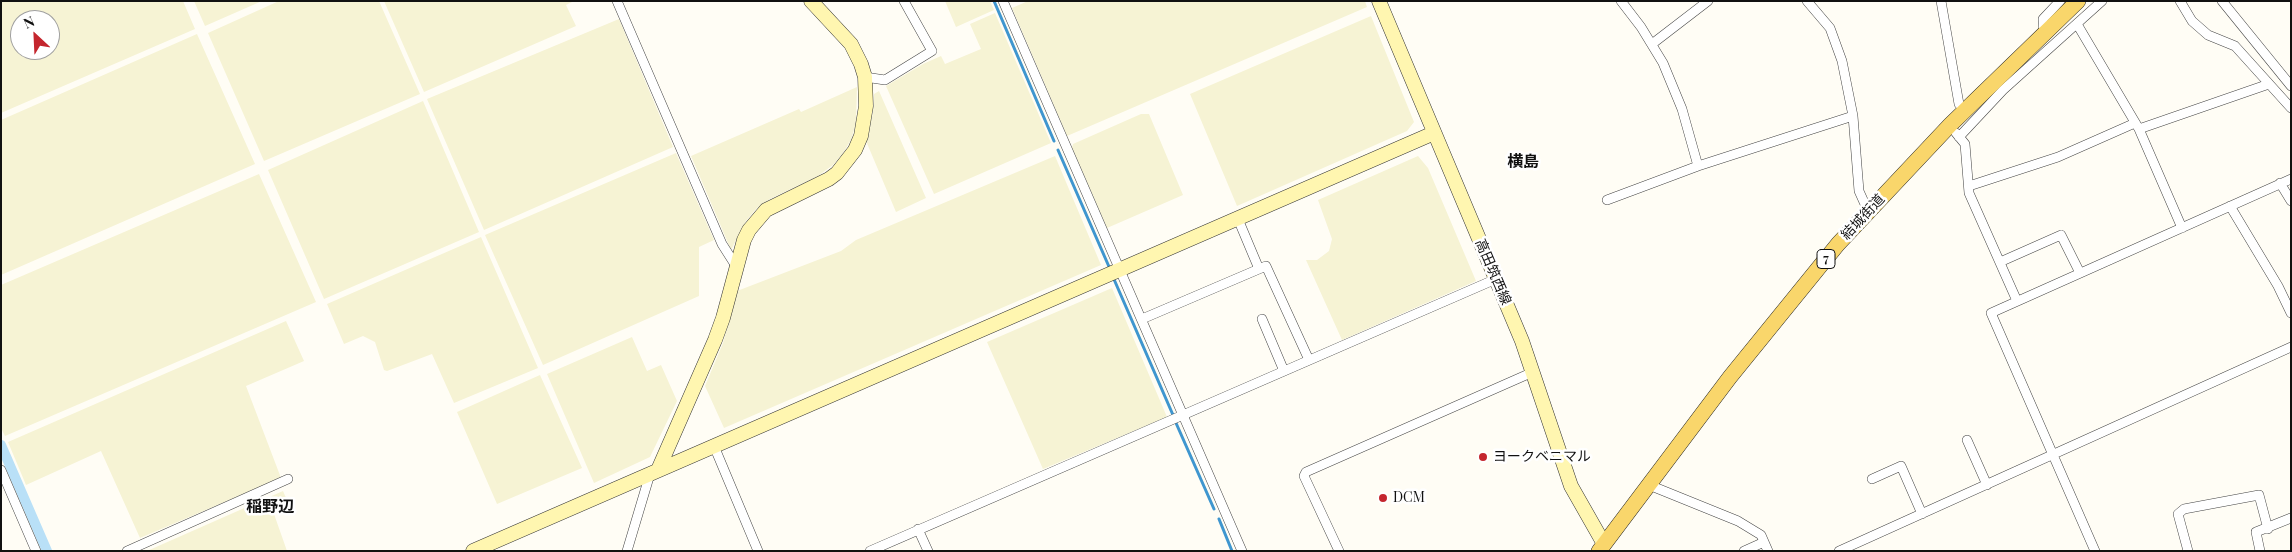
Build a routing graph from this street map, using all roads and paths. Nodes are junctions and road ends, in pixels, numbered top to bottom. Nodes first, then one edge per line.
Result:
1 (617, 1) edge
2 (811, 1) edge
3 (904, 1) edge
4 (1003, 1) edge
5 (1379, 1) edge
6 (1621, 1) edge
7 (1708, 1) edge
8 (1807, 1) edge
9 (1941, 1) edge
10 (2060, 1) edge
11 (2078, 1) edge
12 (2102, 1) edge
13 (2180, 1) edge
14 (2222, 1) edge
15 (2077, 24) junction
16 (2044, 34) junction
17 (1652, 44) junction
18 (865, 78) junction
19 (2269, 84) junction
20 (1999, 86) junction
21 (2291, 86) edge
22 (2291, 108) edge
23 (1965, 110) junction
24 (1853, 116) junction
25 (1950, 125) junction
26 (2137, 126) junction
27 (1434, 133) junction
28 (1960, 137) junction
29 (1698, 166) junction
30 (2291, 179) edge
31 (2280, 183) junction
32 (1969, 186) junction
33 (1607, 200) dead end
34 (2291, 201) edge
35 (2230, 206) junction
36 (1868, 211) junction
37 (1238, 219) junction
38 (2182, 228) junction
39 (2000, 262) junction
40 (736, 266) junction
41 (1259, 268) junction
42 (1115, 272) junction
43 (2080, 273) junction
44 (1496, 280) junction
45 (2018, 301) junction
46 (2291, 313) edge
47 (1142, 319) junction
48 (1262, 319) dead end
49 (2291, 347) edge
50 (1309, 360) junction
51 (1284, 371) junction
52 (1533, 372) junction
53 (1183, 416) junction
54 (1967, 440) dead end
55 (714, 446) junction
56 (2053, 456) junction
57 (1, 470) edge
58 (654, 472) junction
59 (1872, 479) dead end
60 (288, 480) dead end
61 (1649, 485) junction
62 (1987, 485) junction
63 (1922, 514) junction
64 (2291, 518) edge
65 (918, 529) junction
66 (2268, 529) junction
67 (1764, 542) junction
68 (1604, 548) edge
69 (36, 551) edge
70 (126, 551) edge
71 (473, 551) edge
72 (627, 551) edge
73 (758, 551) edge
74 (870, 551) edge
75 (928, 551) edge
76 (1242, 551) edge
77 (1340, 551) edge
78 (1744, 551) edge
79 (1768, 551) edge
80 (1839, 551) edge
81 (2095, 551) edge
82 (2188, 551) edge
83 (2260, 551) edge

1 - 40 street
2 - 18 street
3 - 18 street
4 - 42 street
5 - 27 street, 高田筑西線
6 - 17 street
7 - 17 street
8 - 24 street
9 - 23 street
10 - 16 street
11 - 16 main road, 結城街道 / 7
12 - 15 street
13 - 19 street
14 - 21 street
15 - 20 street
15 - 26 street
16 - 20 main road, 結城街道 / 7
17 - 29 street
18 - 40 street
19 - 22 street
19 - 26 street
20 - 23 main road, 結城街道 / 7
20 - 28 street
23 - 25 main road, 結城街道 / 7
24 - 29 street
24 - 36 street
25 - 28 street
25 - 36 main road, 結城街道 / 7
26 - 32 street
26 - 38 street
27 - 37 street
27 - 44 street, 高田筑西線
28 - 32 street
29 - 33 street
30 - 31 street
31 - 34 street
31 - 35 street
32 - 39 street
35 - 38 street
35 - 46 street
36 - 61 main road, 結城街道 / 7
37 - 41 street
37 - 42 street
38 - 43 street
39 - 43 street
39 - 45 street
40 - 58 street
41 - 47 street
41 - 50 street
42 - 47 street
42 - 55 street
43 - 45 street
44 - 50 street
44 - 52 street, 高田筑西線
45 - 56 street
47 - 53 street
48 - 51 street
49 - 56 street
50 - 51 street
51 - 53 street
52 - 68 street, 高田筑西線
52 - 77 street
53 - 65 street
53 - 76 street
54 - 62 street
55 - 58 street
55 - 73 street
56 - 62 street
56 - 81 street
57 - 69 street
58 - 71 street
58 - 72 street
59 - 63 street
60 - 70 street
61 - 67 street
61 - 68 main road, 結城街道 / 7
62 - 63 street
63 - 80 street
64 - 66 street
65 - 74 street
65 - 75 street
66 - 82 street
66 - 83 street
67 - 78 street
67 - 79 street

